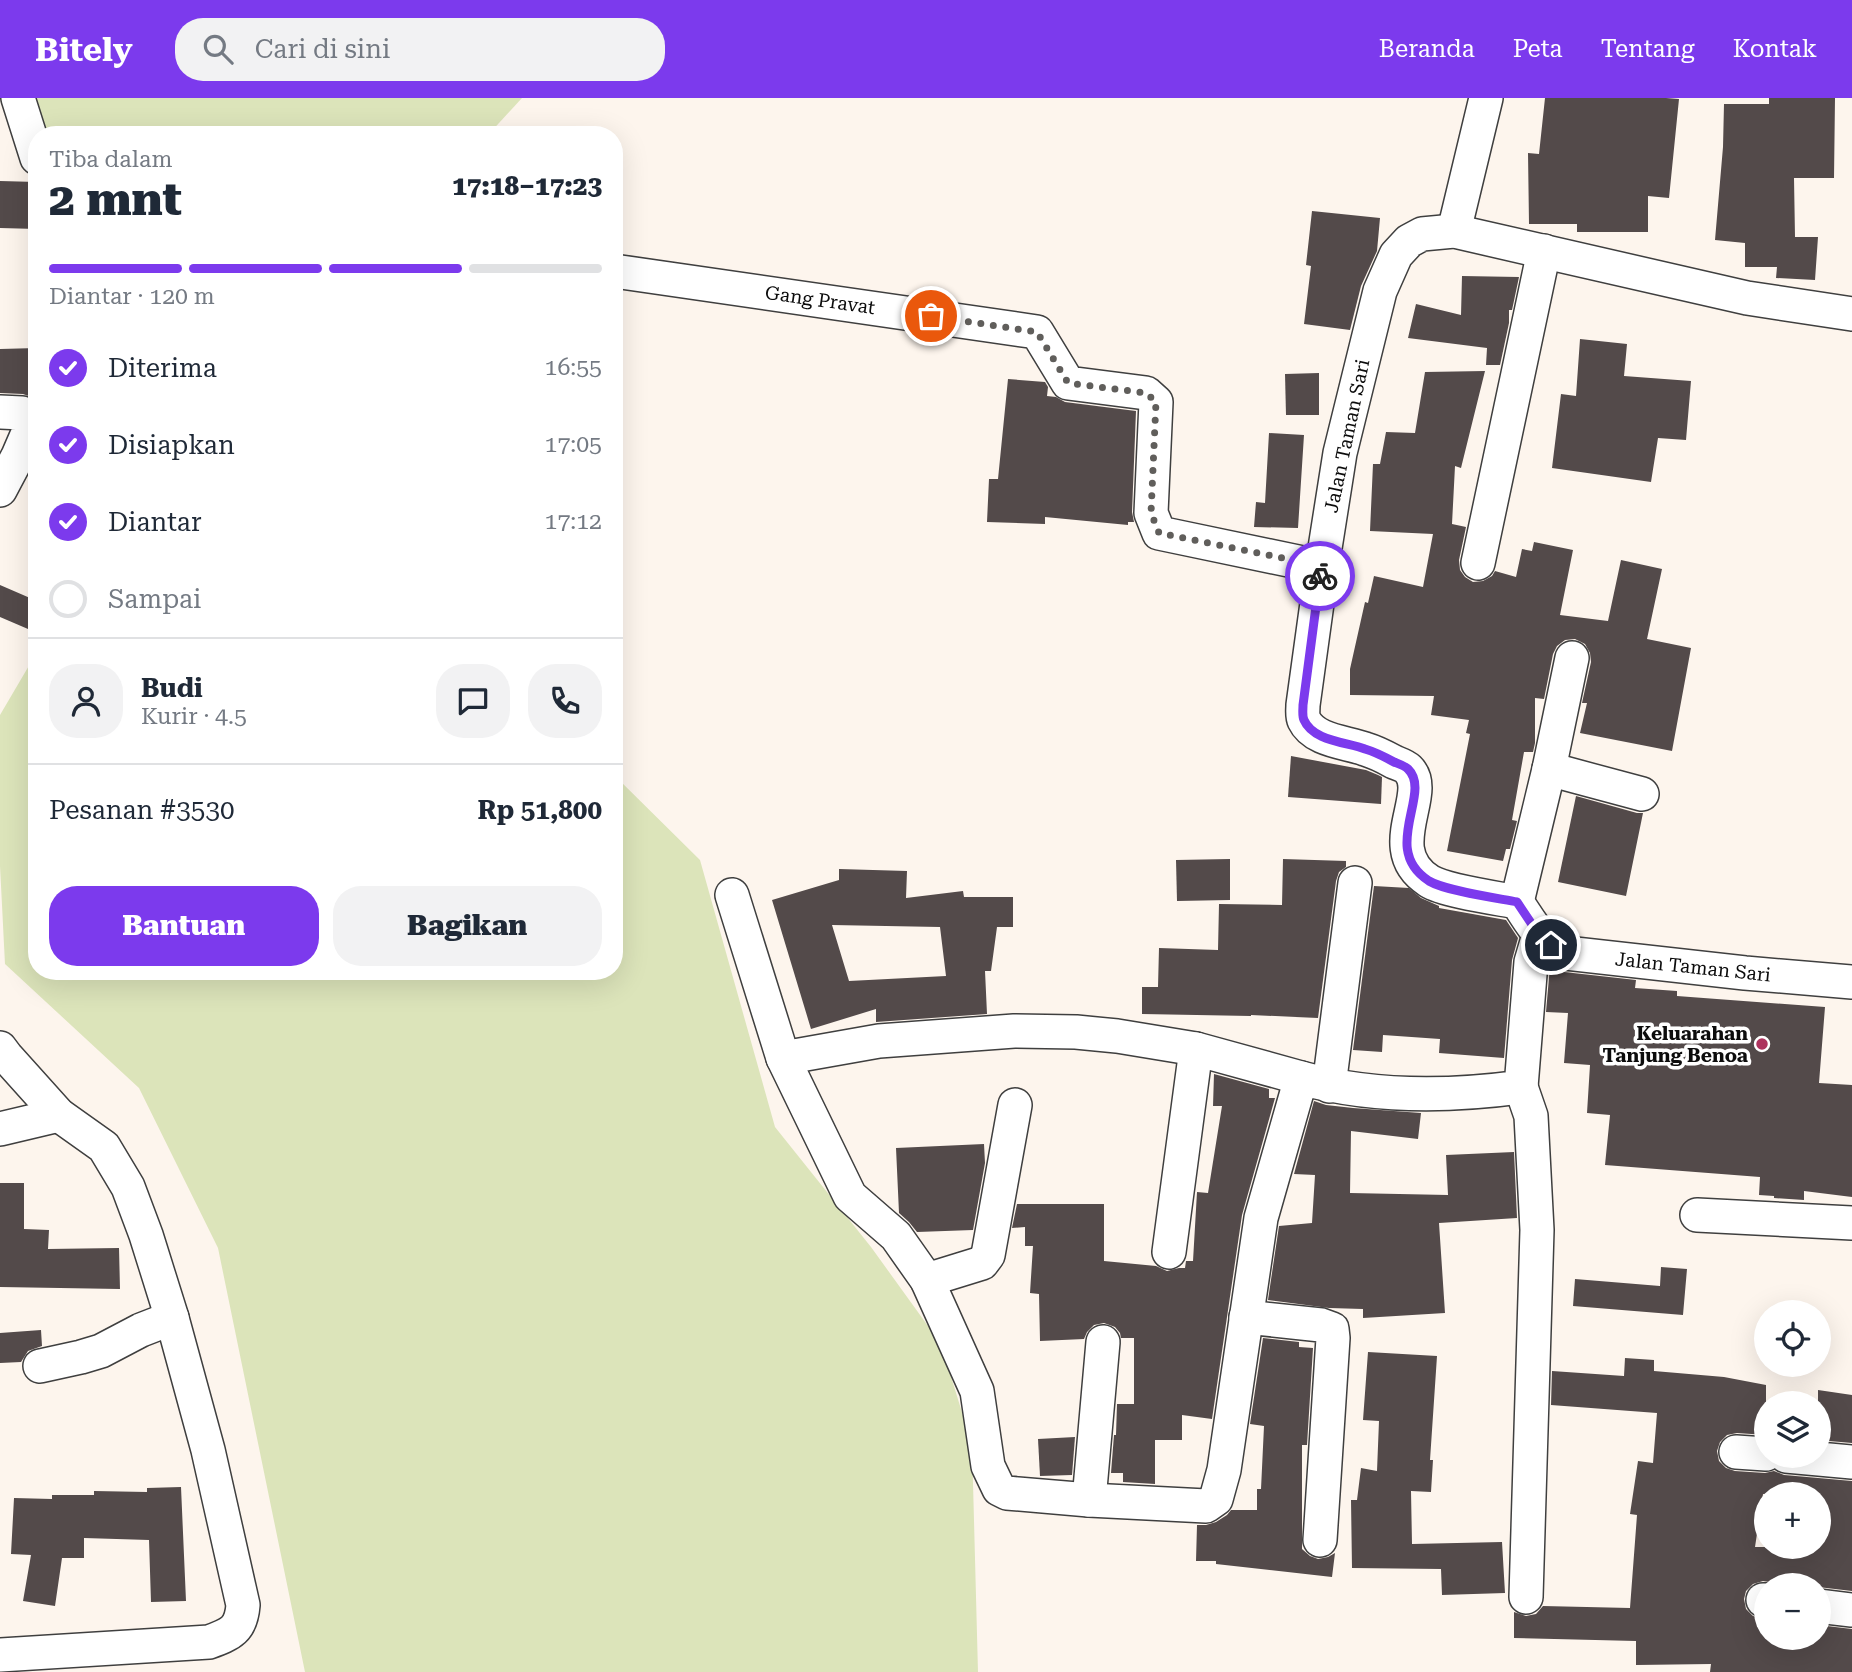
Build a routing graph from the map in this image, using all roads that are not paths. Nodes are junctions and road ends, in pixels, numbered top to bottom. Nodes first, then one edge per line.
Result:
1 (18, 98) edge
2 (1486, 98) edge
3 (28, 130) edge
4 (1454, 231) junction
5 (1544, 251) junction
6 (623, 272) edge
7 (1852, 314) edge
8 (0, 412) edge
9 (28, 415) edge
10 (28, 433) edge
11 (0, 490) edge
12 (1478, 563) dead end
13 (1322, 566) junction
14 (1572, 658) dead end
15 (1549, 769) junction
16 (1642, 794) dead end
17 (1355, 883) dead end
18 (732, 895) dead end
19 (1517, 902) junction
20 (1539, 935) junction
21 (1852, 982) edge
22 (0, 1048) edge
23 (1196, 1049) junction
24 (783, 1058) junction
25 (1315, 1082) junction
26 (1521, 1087) junction
27 (1015, 1105) dead end
28 (59, 1115) junction
29 (0, 1129) edge
30 (1697, 1215) dead end
31 (1852, 1223) edge
32 (1169, 1252) dead end
33 (927, 1280) junction
34 (1246, 1317) junction
35 (172, 1318) junction
36 (1103, 1342) dead end
37 (40, 1366) dead end
38 (1831, 1460) edge
39 (1852, 1462) edge
40 (1089, 1500) junction
41 (1320, 1540) dead end
42 (1526, 1597) dead end
43 (1831, 1608) edge
44 (1852, 1610) edge
45 (0, 1655) edge

1 - 3 street
2 - 4 street
4 - 5 street, Jalan Taman Sari
4 - 13 street, Jalan Taman Sari
5 - 7 street, Jalan Taman Sari
5 - 12 street
6 - 13 street, Gang Pravat
8 - 9 street
10 - 11 street
13 - 19 street, Jalan Taman Sari
14 - 15 street
15 - 16 street
15 - 19 street
17 - 25 street
18 - 24 street
19 - 20 street, Jalan Taman Sari
20 - 21 street, Jalan Taman Sari
20 - 26 street
22 - 28 street
23 - 24 street
23 - 25 street
23 - 32 street
24 - 33 street
25 - 26 street
25 - 34 street
26 - 42 street
27 - 33 street
28 - 29 street
28 - 35 street
30 - 31 street
33 - 40 street
34 - 40 street
34 - 41 street
35 - 37 street
35 - 45 street
36 - 40 street
38 - 39 street
43 - 44 street

